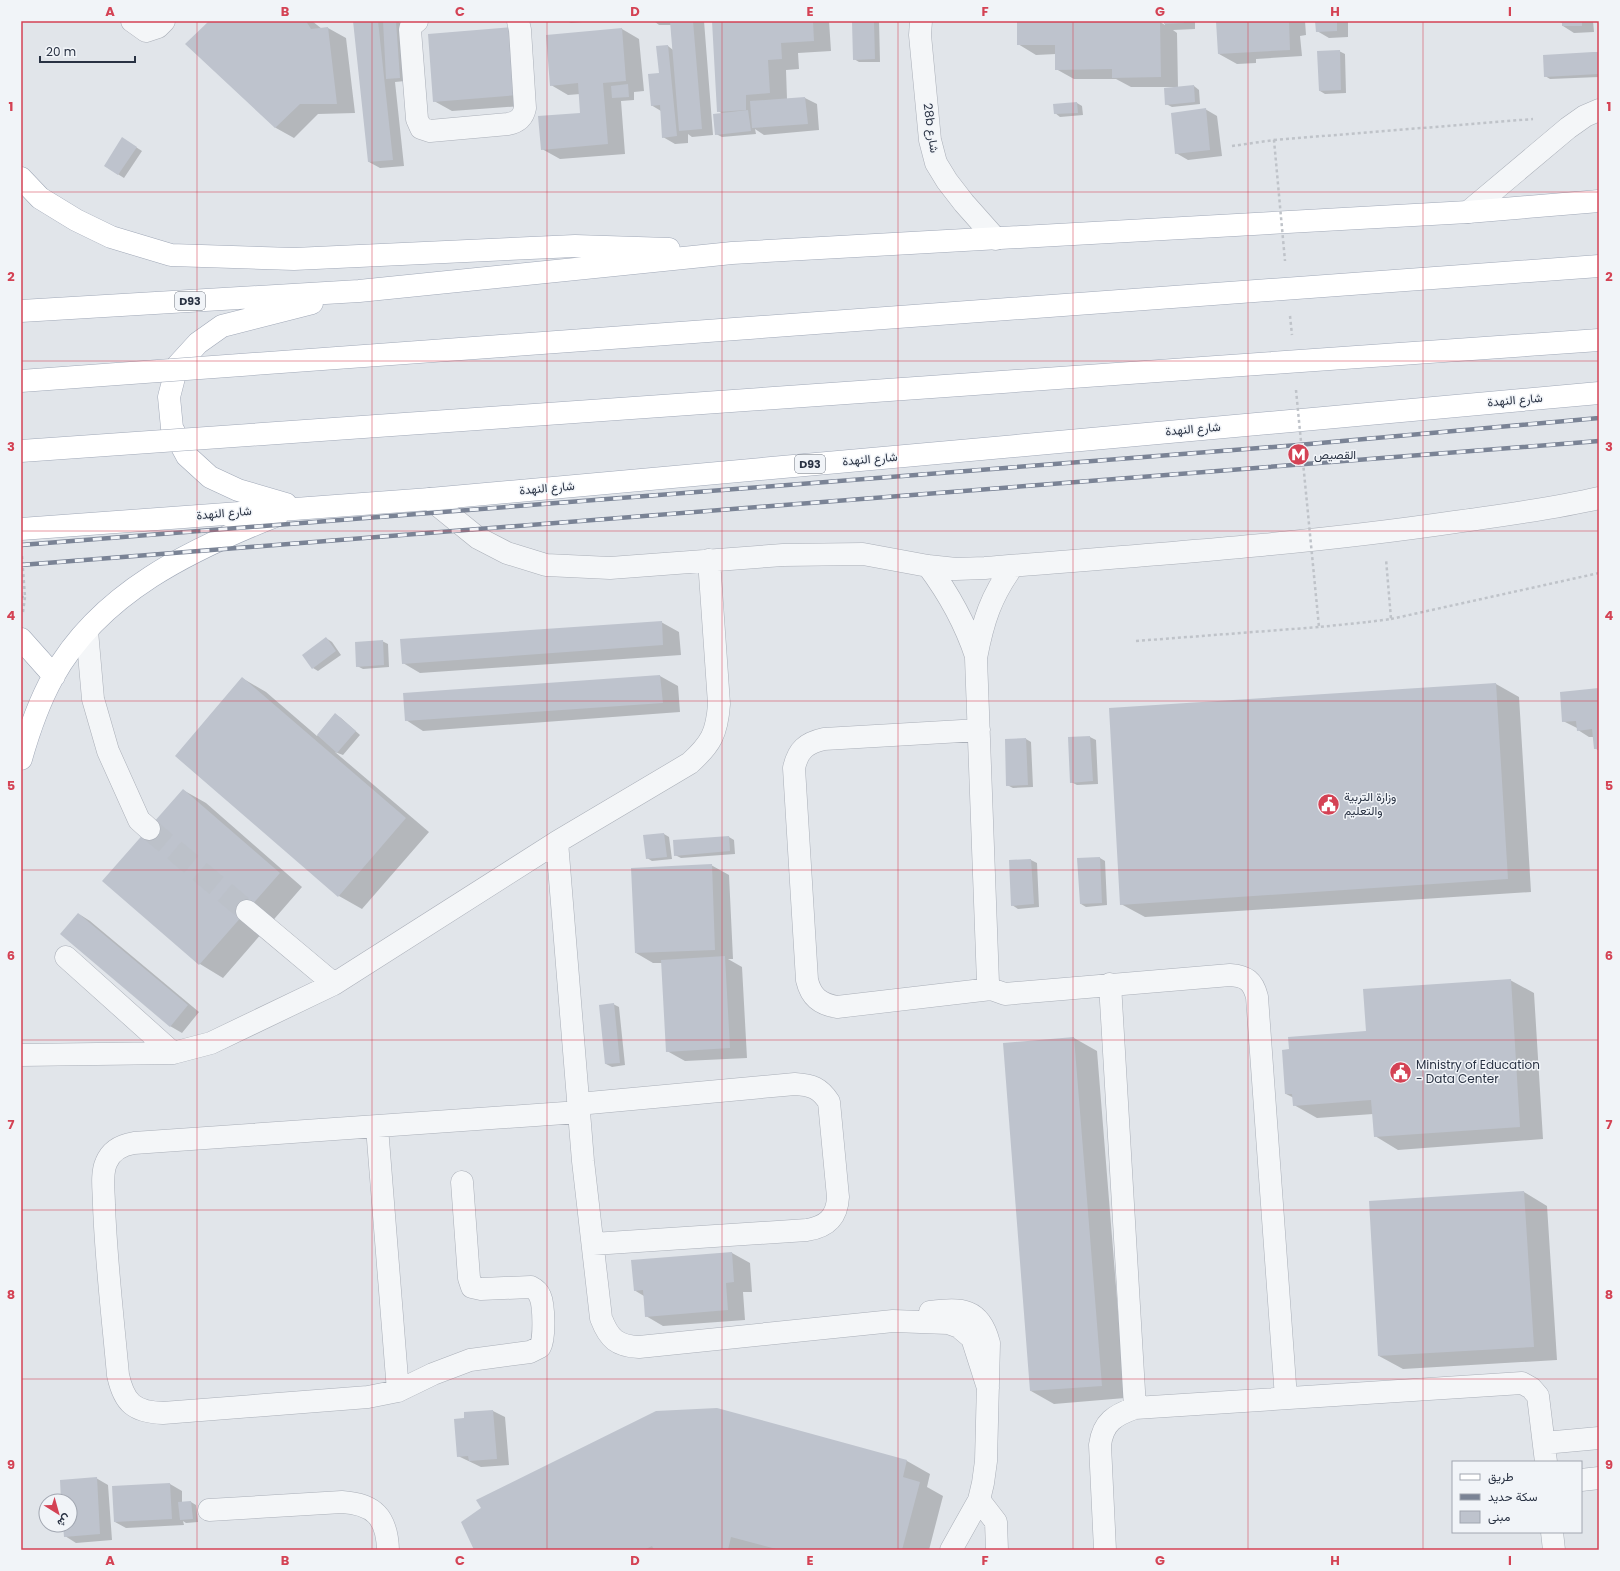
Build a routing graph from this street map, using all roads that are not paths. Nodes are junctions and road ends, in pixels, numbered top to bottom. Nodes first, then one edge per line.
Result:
1 (132, 21) edge
2 (164, 21) edge
3 (417, 21) edge
4 (518, 21) edge
5 (921, 21) edge
6 (1599, 110) edge
7 (21, 178) edge
8 (1599, 202) edge
9 (1468, 212) junction
10 (996, 239) junction
11 (732, 253) junction
12 (1599, 266) edge
13 (359, 290) junction
14 (21, 311) edge
15 (1599, 340) edge
16 (21, 381) edge
17 (1599, 392) edge
18 (21, 451) edge
19 (1599, 498) edge
20 (430, 499) junction
21 (297, 507) junction
22 (21, 529) edge
23 (709, 560) junction
24 (928, 566) junction
25 (1013, 566) junction
26 (87, 632) junction
27 (21, 639) edge
28 (976, 658) junction
29 (54, 676) junction
30 (979, 730) junction
31 (21, 758) edge
32 (149, 828) tunnel mouth
33 (557, 842) junction
34 (247, 910) tunnel mouth
35 (66, 957) dead end
36 (334, 984) junction
37 (1110, 984) junction
38 (991, 990) junction
39 (173, 1052) junction
40 (21, 1056) edge
41 (578, 1108) junction
42 (377, 1127) junction
43 (462, 1182) dead end
44 (593, 1244) junction
45 (398, 1391) junction
46 (1286, 1398) junction
47 (1135, 1408) junction
48 (1599, 1438) edge
49 (1545, 1453) edge
50 (1599, 1478) edge
51 (1582, 1480) edge
52 (979, 1500) junction
53 (209, 1510) dead end
54 (1552, 1533) edge
55 (388, 1550) edge
56 (951, 1550) edge
57 (996, 1550) edge
58 (1105, 1550) edge
59 (1554, 1550) edge

1 - 2 street
3 - 4 street
5 - 10 street, 28b شارع
6 - 9 street
7 - 11 main road
8 - 9 main road, D93
9 - 10 main road, D93
10 - 11 main road, D93
11 - 13 main road, D93
12 - 16 main road, bridge
13 - 14 main road, D93
13 - 21 main road
15 - 18 main road, bridge
17 - 20 main road, شارع النهدة / D93
19 - 25 street
20 - 21 main road, شارع النهدة / D93
20 - 23 street
21 - 22 main road, شارع النهدة / D93
21 - 26 main road
23 - 24 street
23 - 33 street
24 - 25 street
24 - 28 street
25 - 28 street
26 - 29 main road
26 - 32 street
27 - 29 main road
28 - 30 street
29 - 31 main road
30 - 38 street
30 - 38 street
33 - 36 street
33 - 41 street
34 - 36 street
35 - 39 street
36 - 39 street
37 - 38 street
37 - 46 street
37 - 47 street
39 - 40 street
41 - 42 street
41 - 44 street
41 - 44 street
42 - 45 street
42 - 45 street
43 - 45 street
44 - 52 street
46 - 47 street
46 - 49 street
47 - 58 street
48 - 49 street
50 - 51 street
52 - 56 street
52 - 57 street
53 - 55 street
54 - 59 street

